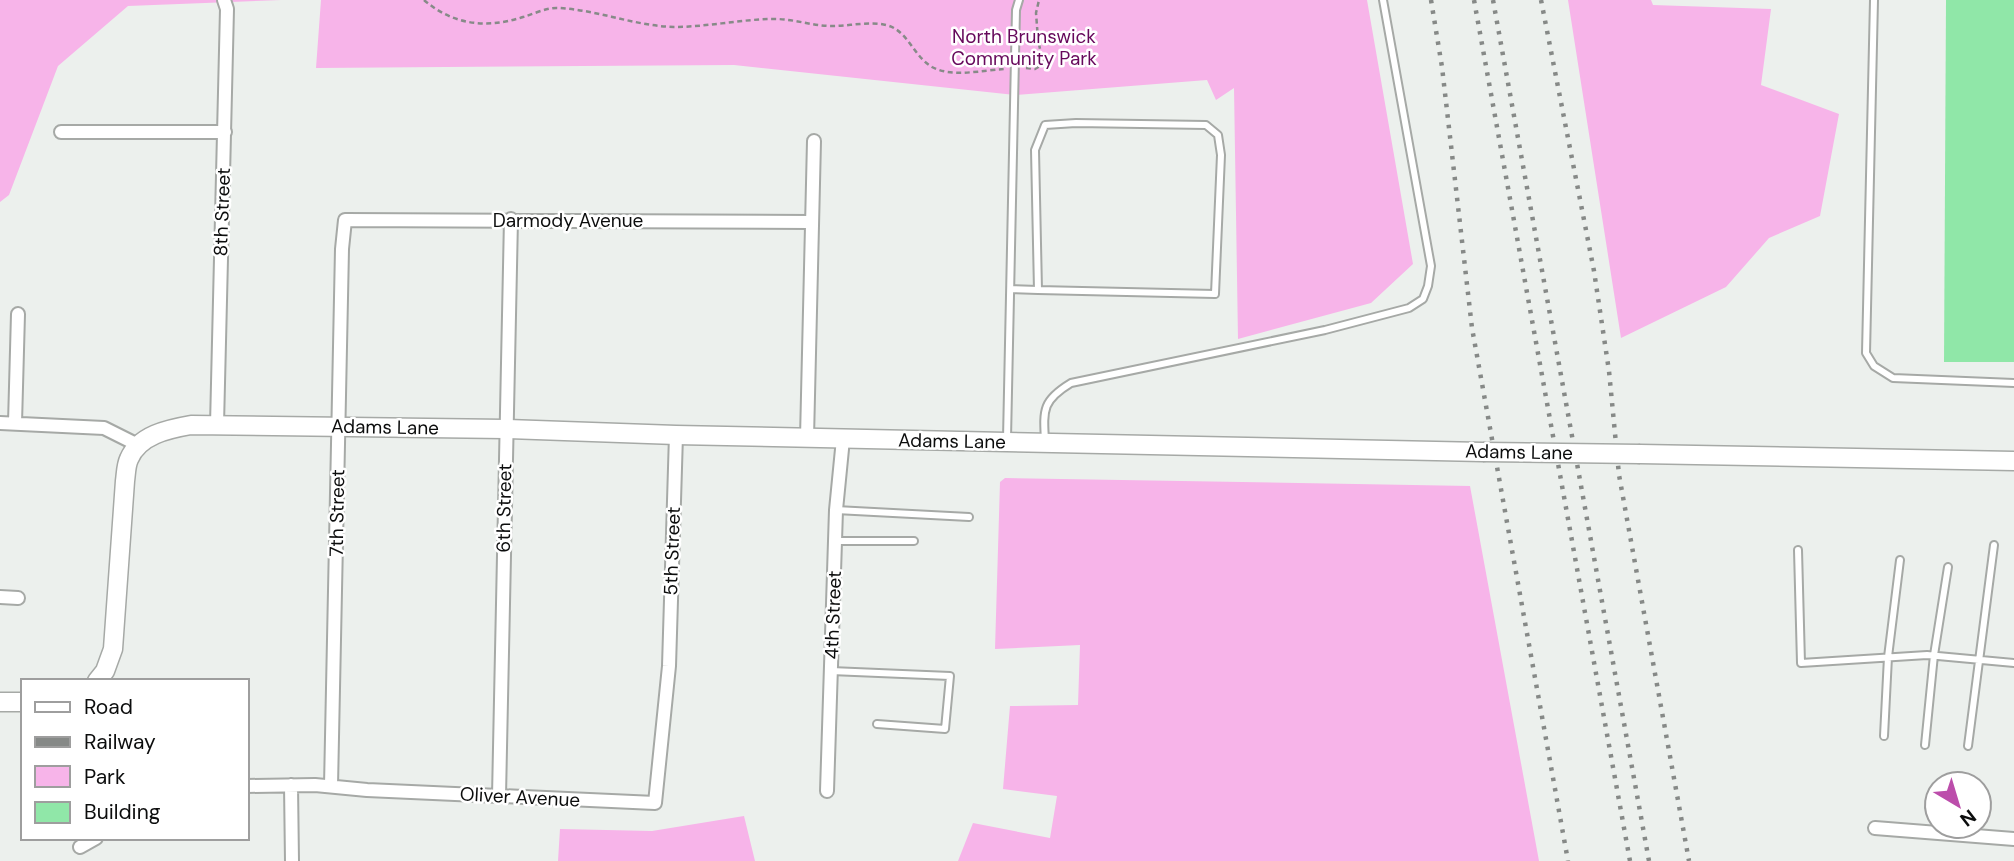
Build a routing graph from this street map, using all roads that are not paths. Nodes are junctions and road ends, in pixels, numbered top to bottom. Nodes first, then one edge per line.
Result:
1 (224, 0) edge
2 (1018, 0) edge
3 (1383, 0) edge
4 (1874, 0) edge
5 (61, 132) dead end
6 (225, 132) junction
7 (814, 141) dead end
8 (511, 219) junction
9 (811, 222) junction
10 (343, 240) joint
11 (1011, 289) junction
12 (1038, 290) junction
13 (18, 314) dead end
14 (2014, 383) edge
15 (0, 423) edge
16 (15, 423) junction
17 (217, 425) junction
18 (339, 426) junction
19 (505, 429) junction
20 (676, 435) junction
21 (807, 438) junction
22 (843, 439) junction
23 (1007, 442) junction
24 (1045, 442) junction
25 (138, 445) junction
26 (2014, 461) edge
27 (836, 510) junction
28 (968, 517) dead end
29 (835, 541) junction
30 (914, 541) dead end
31 (1994, 545) dead end
32 (1798, 550) dead end
33 (1900, 560) dead end
34 (1948, 567) dead end
35 (0, 597) edge
36 (18, 598) dead end
37 (1934, 655) junction
38 (1888, 657) junction
39 (1981, 659) junction
40 (2014, 663) edge
41 (669, 666) joint
42 (831, 671) junction
43 (99, 679) edge
44 (0, 702) edge
45 (21, 702) edge
46 (877, 724) dead end
47 (1884, 736) dead end
48 (1925, 745) dead end
49 (1968, 746) dead end
50 (291, 785) junction
51 (248, 786) edge
52 (331, 786) junction
53 (827, 791) dead end
54 (499, 796) junction
55 (1875, 828) dead end
56 (2014, 839) edge
57 (92, 840) edge
58 (80, 847) dead end
59 (292, 861) edge

1 - 6 street, 8th Street
2 - 11 lane
3 - 24 lane
4 - 14 lane
5 - 6 street
6 - 17 street, 8th Street
7 - 9 street
8 - 9 street, Darmody Avenue
8 - 10 street, Darmody Avenue
8 - 19 street, 6th Street
9 - 21 street
10 - 18 street, 7th Street
11 - 12 lane
11 - 23 lane
12 - 12 lane
13 - 16 street
15 - 16 street
16 - 25 street
17 - 18 street, Adams Lane
17 - 25 street, Adams Lane
18 - 19 street, Adams Lane
18 - 52 street, 7th Street
19 - 20 street, Adams Lane
19 - 54 street, 6th Street
20 - 21 street, Adams Lane
20 - 41 street, 5th Street
21 - 22 street, Adams Lane
22 - 23 street, Adams Lane
22 - 27 street, 4th Street
23 - 24 street, Adams Lane
24 - 26 street, Adams Lane, bridge
25 - 43 street
27 - 28 lane
27 - 29 street, 4th Street
29 - 30 lane
29 - 42 street, 4th Street
31 - 39 lane
32 - 38 lane
33 - 38 lane
34 - 37 lane
35 - 36 street
37 - 38 lane
37 - 39 lane
37 - 48 lane
38 - 47 lane
39 - 40 lane
39 - 49 lane
41 - 54 street, Oliver Avenue
42 - 46 lane
42 - 53 street, 4th Street
44 - 45 street
50 - 51 street, Oliver Avenue
50 - 52 street, Oliver Avenue
50 - 59 street
52 - 54 street, Oliver Avenue
55 - 56 street
57 - 58 street

